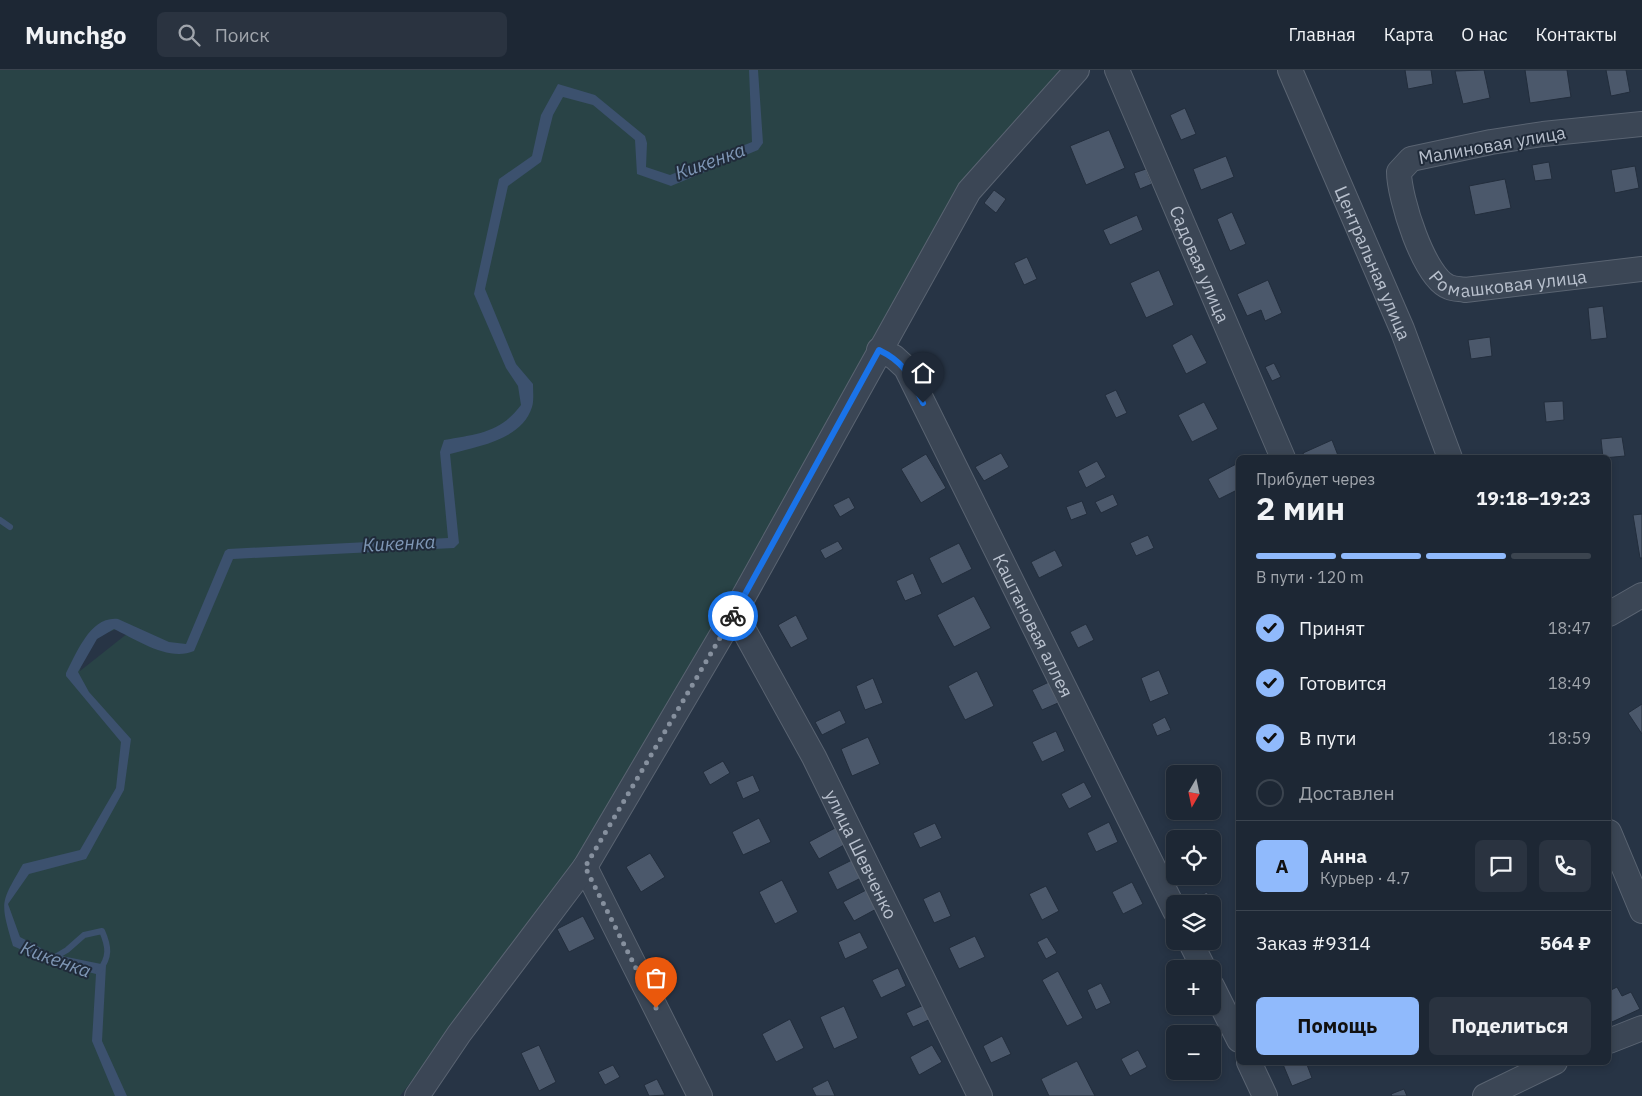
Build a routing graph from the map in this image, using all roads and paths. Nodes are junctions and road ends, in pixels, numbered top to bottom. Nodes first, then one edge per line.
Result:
1 (1077, 70) edge
2 (1118, 70) edge
3 (1290, 70) edge
4 (1642, 124) edge
5 (1409, 222) joint
6 (1642, 269) edge
7 (879, 350) junction
8 (1282, 455) edge
9 (1449, 455) edge
10 (1642, 595) edge
11 (1611, 613) edge
12 (731, 619) junction
13 (1611, 837) edge
14 (585, 867) junction
15 (1167, 895) edge
16 (1642, 911) edge
17 (1221, 1004) edge
18 (1642, 1028) edge
19 (1236, 1034) edge
20 (1611, 1039) edge
21 (1251, 1065) edge
22 (1541, 1065) edge
23 (417, 1096) edge
24 (700, 1096) edge
25 (980, 1096) edge
26 (1265, 1096) edge
27 (1485, 1096) edge

1 - 7 street
2 - 8 street, Садовая улица
3 - 9 street, Центральная улица
4 - 5 street, Малиновая улица
5 - 6 street, Ромашковая улица
7 - 12 street
7 - 15 street, Каштановая аллея
10 - 11 street
12 - 14 street
12 - 25 street, улица Шевченко
13 - 16 street
14 - 23 street
14 - 24 street
17 - 19 street
18 - 20 street
21 - 26 street
22 - 27 street

